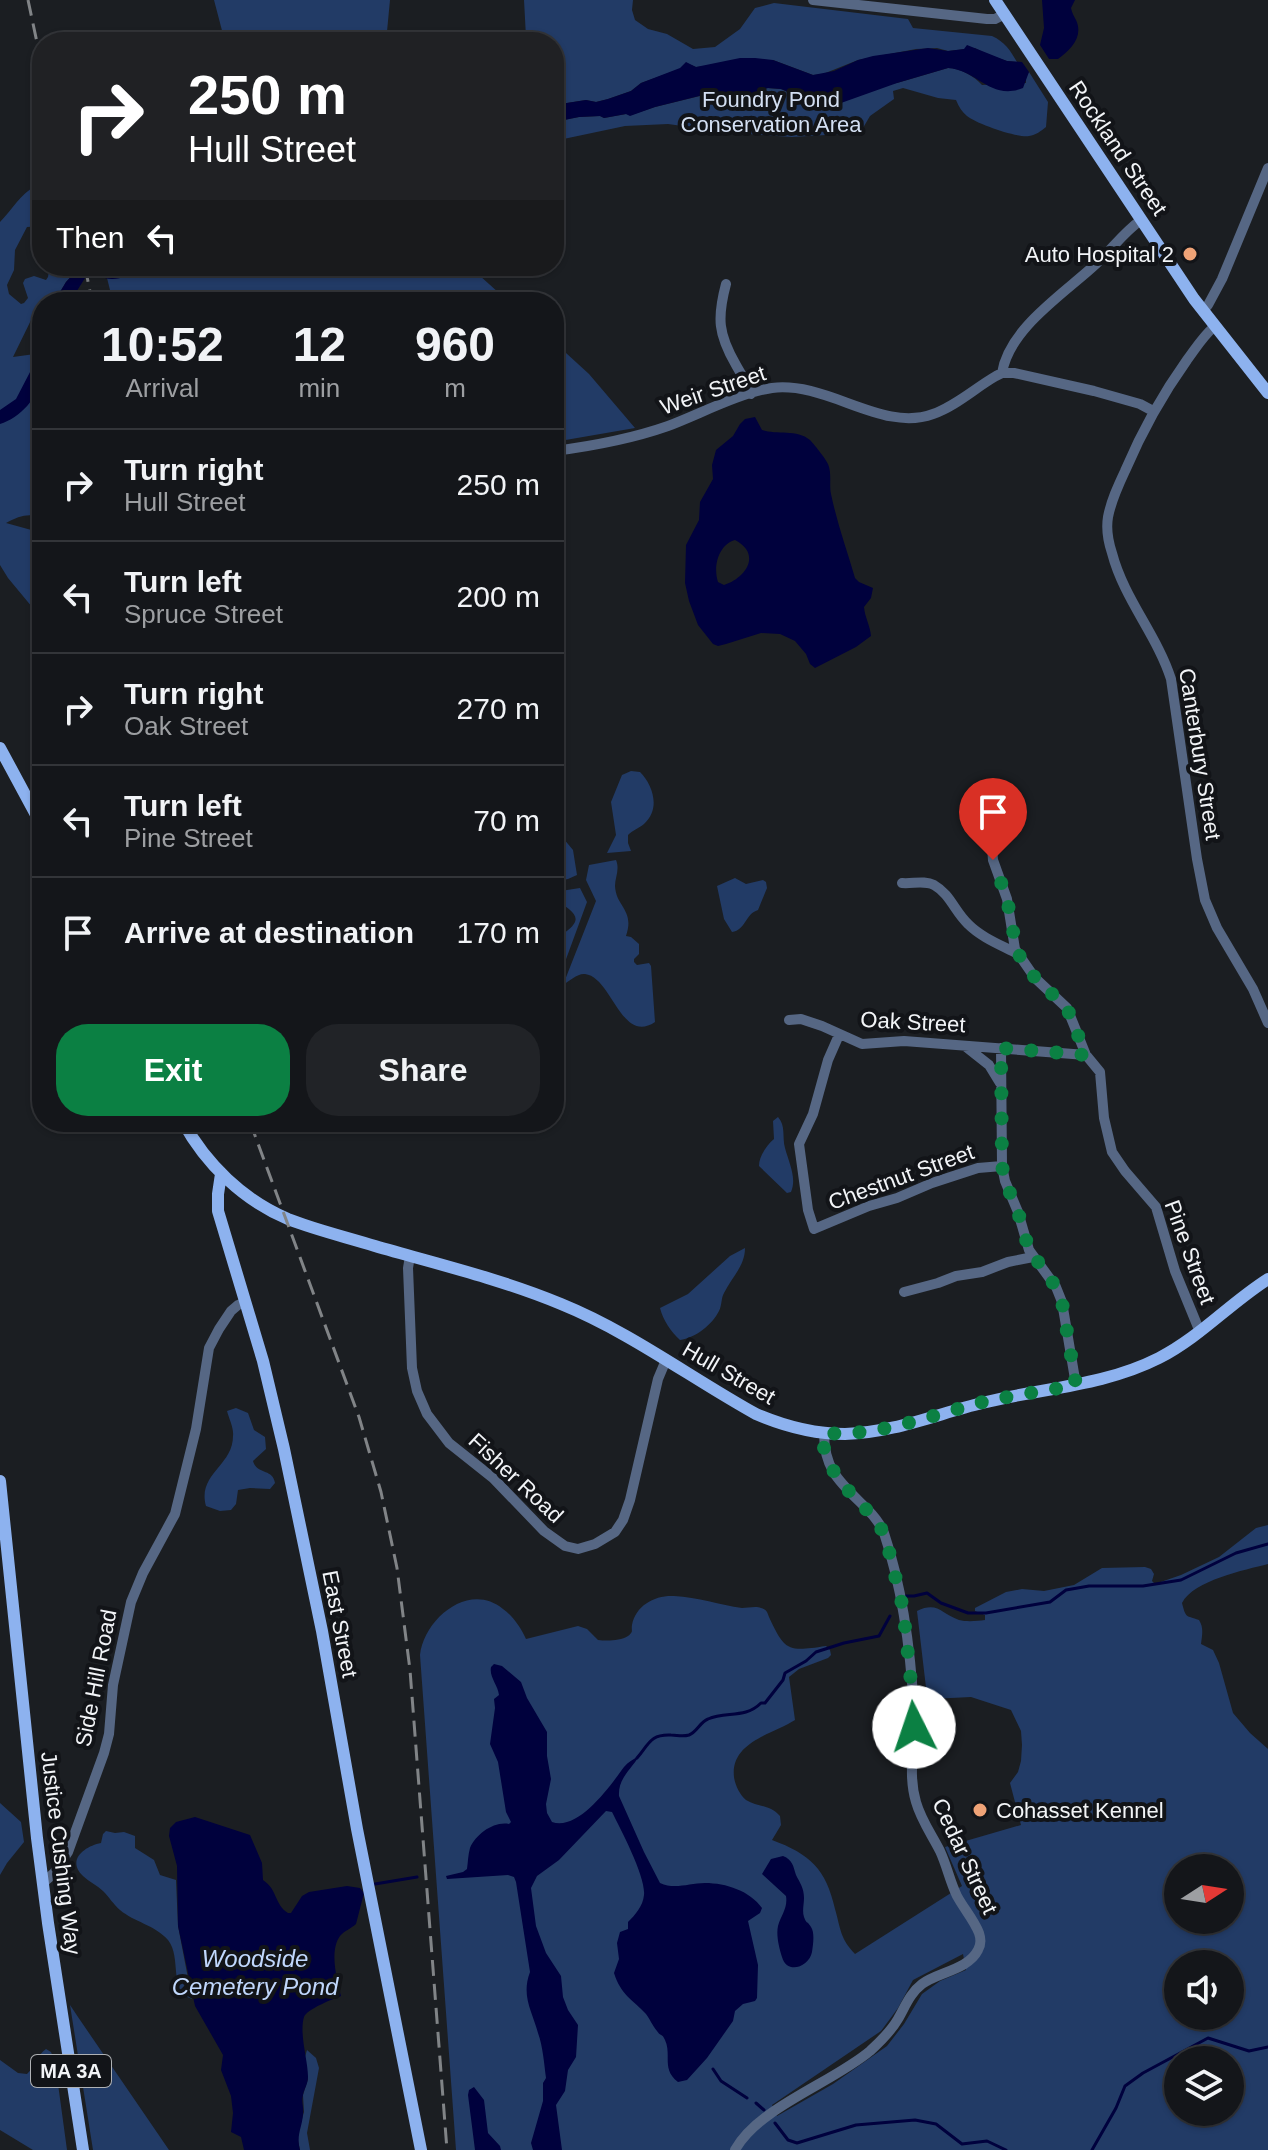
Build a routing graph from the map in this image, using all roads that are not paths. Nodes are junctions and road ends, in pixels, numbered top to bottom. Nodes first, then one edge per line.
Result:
1 (813, 0) edge
2 (995, 0) edge
3 (1005, 14) junction
4 (1268, 168) edge
5 (1141, 220) junction
6 (726, 284) dead end
7 (1203, 310) junction
8 (1214, 327) junction
9 (1002, 373) junction
10 (1268, 393) edge
11 (751, 394) junction
12 (1153, 411) junction
13 (564, 449) edge
14 (0, 748) edge
15 (32, 807) edge
16 (992, 847) dead end
17 (902, 883) dead end
18 (1018, 954) junction
19 (789, 1020) dead end
20 (1268, 1023) edge
21 (839, 1035) junction
22 (962, 1044) junction
23 (1001, 1048) junction
24 (1086, 1055) junction
25 (1001, 1085) junction
26 (189, 1132) edge
27 (1002, 1166) junction
28 (221, 1174) junction
29 (239, 1189) junction
30 (218, 1211) junction
31 (410, 1256) junction
32 (1033, 1257) junction
33 (1268, 1279) edge
34 (904, 1292) dead end
35 (245, 1302) junction
36 (1200, 1332) junction
37 (666, 1360) junction
38 (1076, 1385) junction
39 (824, 1433) junction
40 (0, 1481) edge
41 (43, 1883) junction
42 (83, 2150) edge
43 (421, 2150) edge
44 (735, 2150) edge

1 - 3 street
2 - 3 main road, Rockland Street
3 - 5 main road, Rockland Street
4 - 7 street
5 - 7 main road, Rockland Street
5 - 9 street
6 - 11 street
7 - 8 main road, Rockland Street
8 - 10 main road, Rockland Street
8 - 12 street, Canterbury Street
9 - 11 street, Weir Street
9 - 12 street
11 - 13 street, Weir Street
12 - 20 street, Canterbury Street
14 - 15 main road
16 - 18 street, Pine Street
17 - 18 street
18 - 24 street, Pine Street
19 - 21 street, Oak Street
21 - 22 street, Oak Street
21 - 27 street, Chestnut Street
22 - 23 street, Oak Street
22 - 25 street
23 - 24 street, Oak Street
23 - 25 street
24 - 36 street, Pine Street
25 - 27 street
26 - 28 main road
27 - 32 street
28 - 29 main road, Hull Street
28 - 30 main road, East Street
29 - 30 main road
29 - 31 main road, Hull Street
30 - 35 main road, East Street
31 - 37 main road, Hull Street
31 - 37 street, Fisher Road
32 - 34 street
32 - 38 street
33 - 36 main road, Hull Street
35 - 41 street, Side Hill Road
35 - 43 main road, East Street
36 - 38 main road, Hull Street
37 - 39 main road, Hull Street
38 - 39 main road, Hull Street
39 - 44 street, Cedar Street
40 - 41 main road, Justice Cushing Way / MA 3A
41 - 42 main road, Justice Cushing Way / MA 3A

